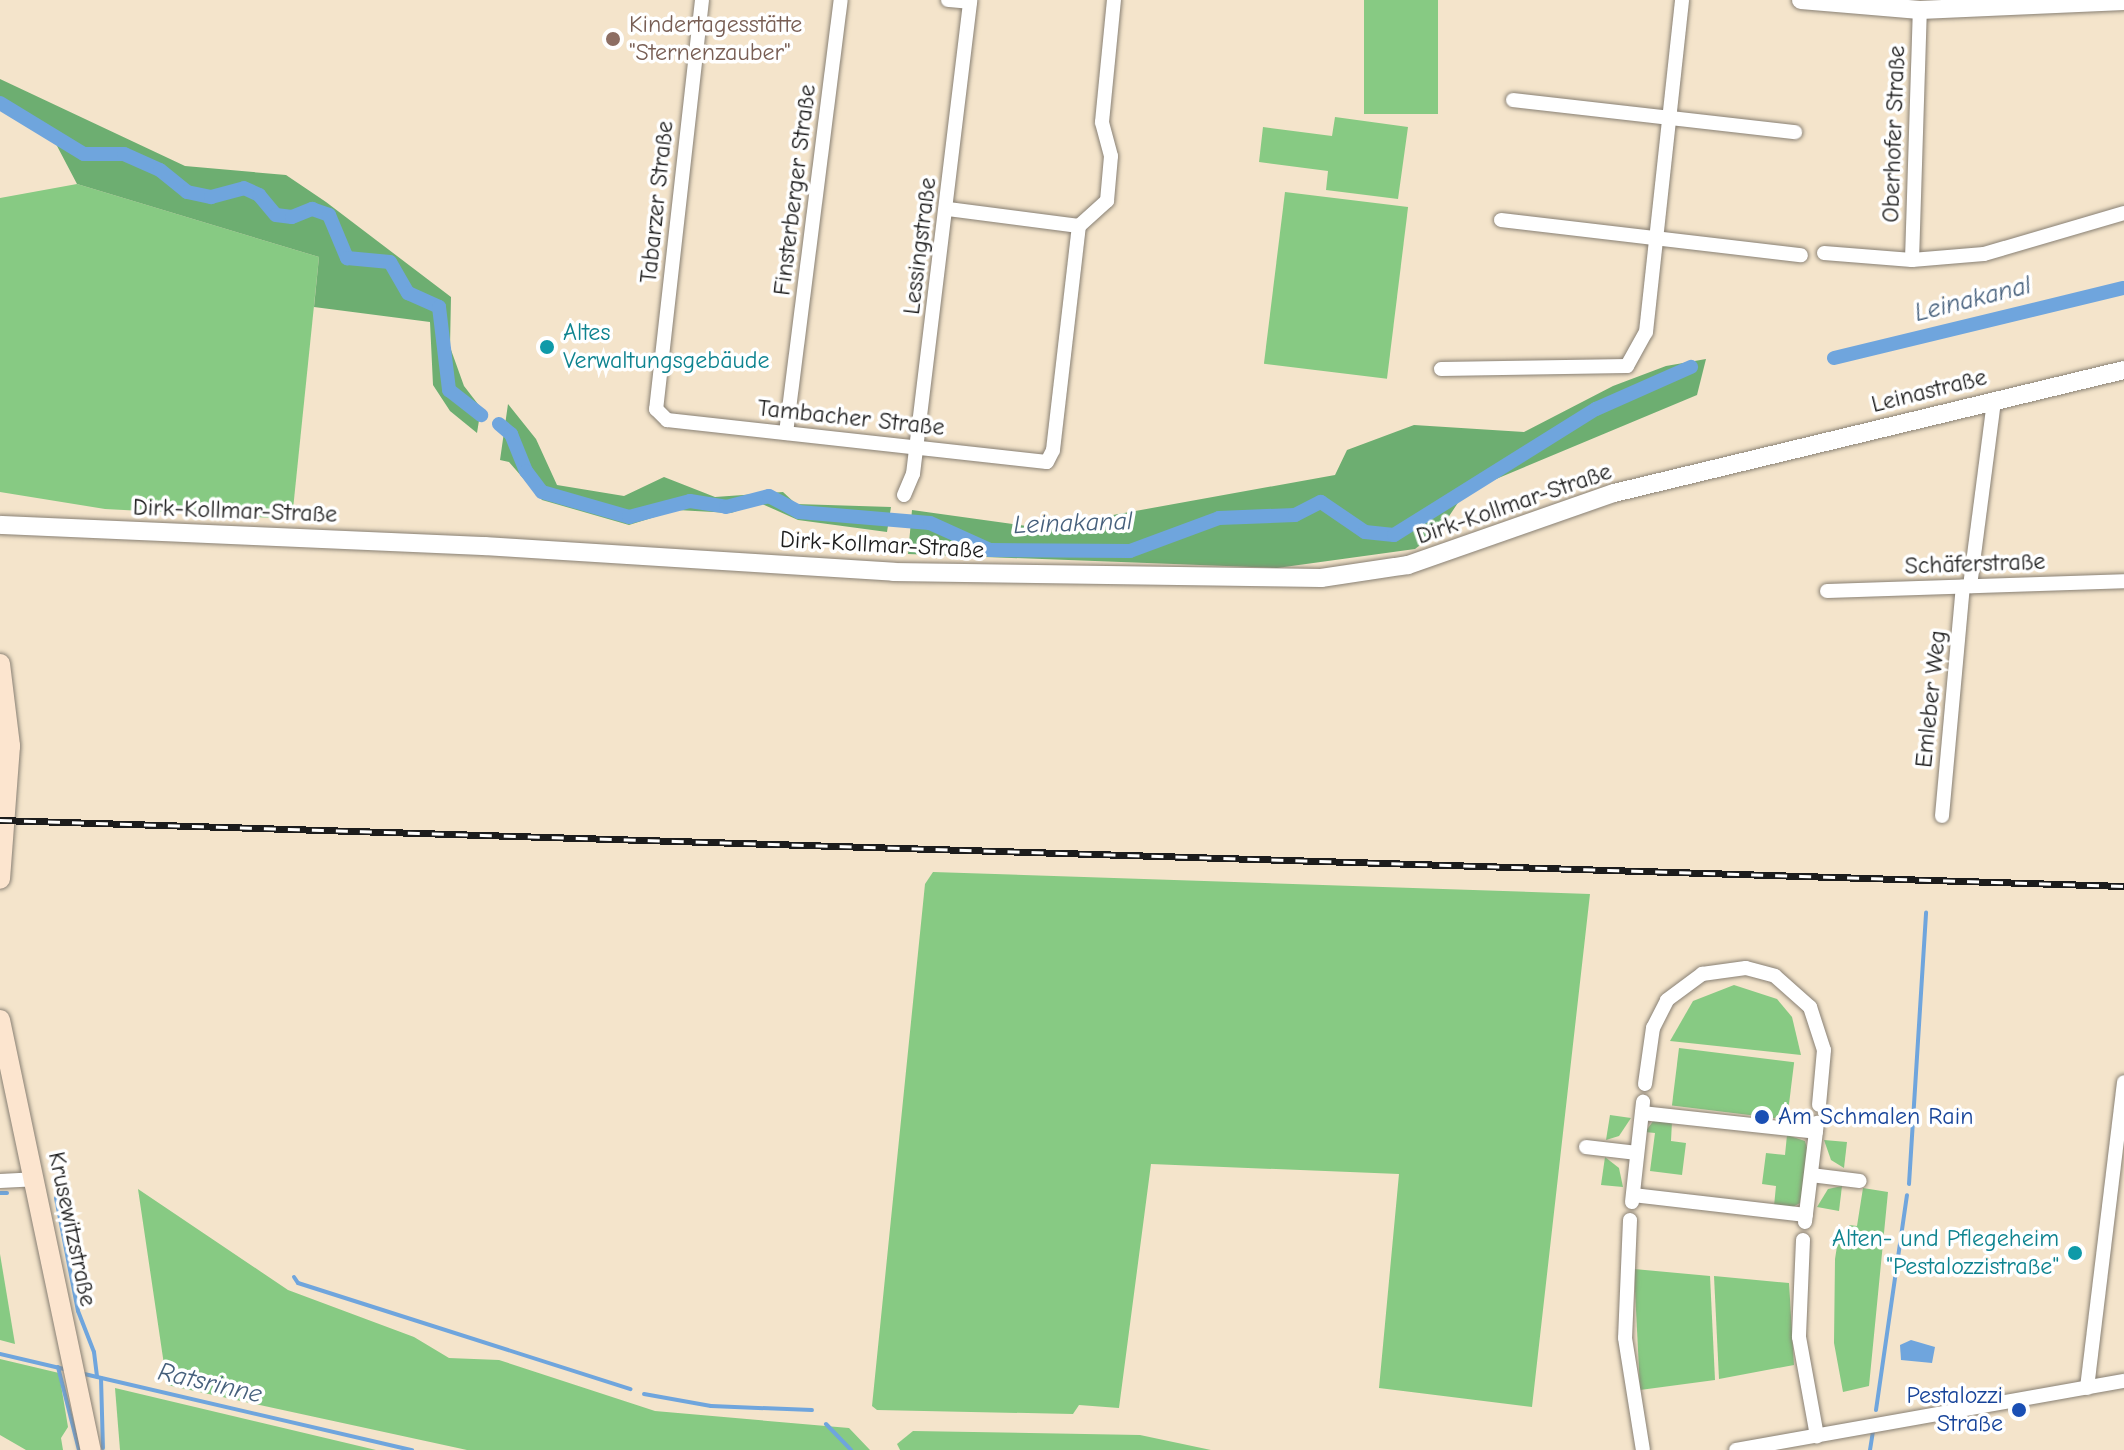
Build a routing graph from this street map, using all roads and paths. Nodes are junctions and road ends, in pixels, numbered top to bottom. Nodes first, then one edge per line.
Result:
1 (702, 0) edge
2 (841, 0) edge
3 (948, 0) edge
4 (1114, 0) edge
5 (1682, 0) edge
6 (1801, 0) edge
7 (970, 1) edge
8 (2124, 1) edge
9 (1925, 7) edge
10 (1513, 100) dead end
11 (1669, 119) junction
12 (1795, 132) dead end
13 (948, 209) junction
14 (2124, 213) edge
15 (1501, 220) dead end
16 (1079, 226) junction
17 (1656, 238) junction
18 (1824, 253) dead end
19 (1801, 255) dead end
20 (1912, 260) junction
21 (1441, 369) dead end
22 (2124, 370) edge
23 (1994, 400) junction
24 (656, 409) joint
25 (786, 433) junction
26 (917, 447) junction
27 (1746, 460) joint
28 (904, 495) dead end
29 (0, 525) edge
30 (2124, 581) edge
31 (1967, 586) junction
32 (1827, 591) dead end
33 (0, 664) edge
34 (1942, 816) dead end
35 (0, 879) edge
36 (0, 1020) edge
37 (2124, 1082) edge
38 (1645, 1084) dead end
39 (1819, 1105) dead end
40 (1586, 1147) dead end
41 (1637, 1153) junction
42 (1811, 1175) junction
43 (34, 1179) junction
44 (0, 1181) edge
45 (1860, 1181) dead end
46 (2117, 1196) edge
47 (1630, 1220) dead end
48 (1803, 1240) dead end
49 (2124, 1381) edge
50 (2087, 1388) junction
51 (1817, 1436) junction
52 (91, 1450) edge
53 (1643, 1450) edge
54 (1736, 1450) edge

1 - 24 street, Tabarzer Straße
2 - 25 street, Finsterberger Straße
3 - 7 street
4 - 16 street
5 - 11 street
6 - 9 street
7 - 13 street, Lessingstraße
8 - 9 street
9 - 20 street, Oberhofer Straße
10 - 11 street
11 - 12 street
11 - 17 street
13 - 16 street
13 - 26 street, Lessingstraße
14 - 20 street
15 - 17 street
16 - 26 street, Tambacher Straße
17 - 19 street
17 - 21 street
18 - 20 street
22 - 23 street, Leinastraße
23 - 27 street, Leinastraße
23 - 31 street, Emleber Weg
24 - 25 street, Tambacher Straße
25 - 26 street, Tambacher Straße
26 - 28 street, Lessingstraße
27 - 29 street, Dirk-Kollmar-Straße
30 - 31 street, Schäferstraße
31 - 32 street, Schäferstraße
31 - 34 street, Emleber Weg
33 - 35 main road
36 - 43 main road, Krusewitzstraße
37 - 46 street
38 - 39 street
40 - 41 street
41 - 42 street
41 - 42 street
42 - 45 street
43 - 44 street
43 - 52 main road, Krusewitzstraße
46 - 50 street
47 - 53 street
48 - 51 street
49 - 50 street
50 - 51 street
51 - 54 street

